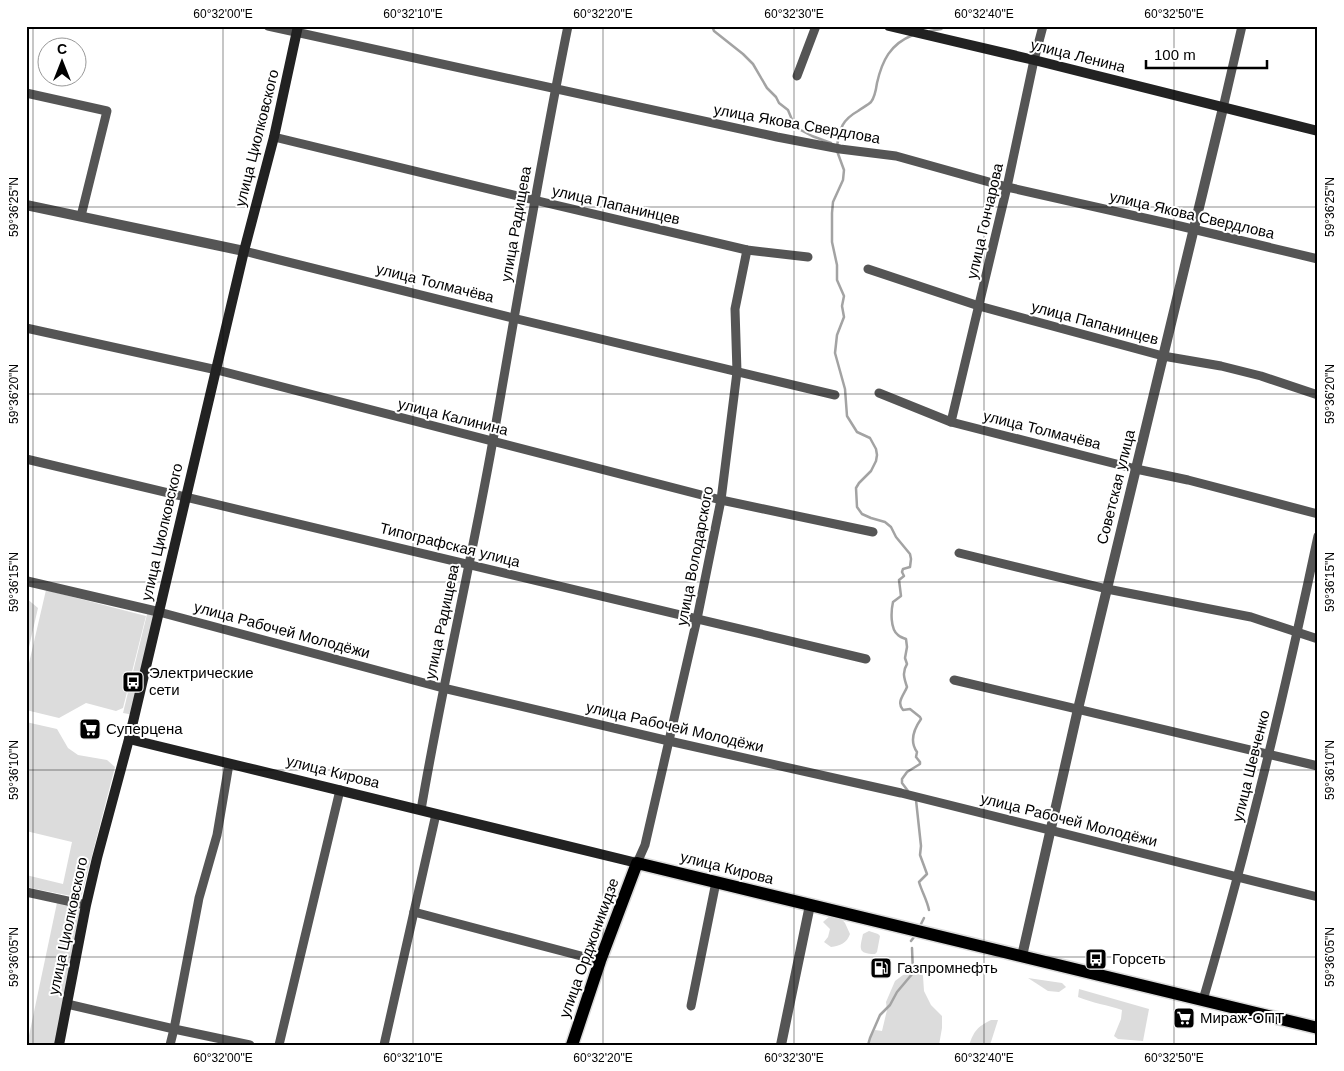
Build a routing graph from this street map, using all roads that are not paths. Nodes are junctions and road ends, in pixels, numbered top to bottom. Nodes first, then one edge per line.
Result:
1 (268, 26) edge
2 (568, 26) edge
3 (816, 26) edge
4 (889, 26) edge
5 (1043, 26) edge
6 (1242, 26) edge
7 (298, 30) edge
8 (1034, 60) junction
9 (797, 76) dead end
10 (555, 89) junction
11 (26, 93) edge
12 (1223, 108) junction
13 (1318, 131) edge
14 (274, 137) junction
15 (1007, 187) junction
16 (534, 200) junction
17 (26, 204) edge
18 (81, 216) junction
19 (1193, 230) junction
20 (746, 250) junction
21 (244, 251) junction
22 (808, 257) dead end
23 (1318, 259) edge
24 (868, 269) dead end
25 (979, 306) junction
26 (513, 318) junction
27 (26, 328) edge
28 (1163, 356) junction
29 (216, 370) junction
30 (737, 372) junction
31 (880, 393) dead end
32 (835, 395) dead end
33 (1318, 395) edge
34 (951, 422) junction
35 (492, 442) junction
36 (26, 459) edge
37 (1136, 470) junction
38 (186, 496) junction
39 (721, 500) junction
40 (1318, 514) edge
41 (873, 532) dead end
42 (1318, 536) edge
43 (959, 553) dead end
44 (469, 564) junction
45 (26, 581) edge
46 (1107, 589) junction
47 (159, 612) junction
48 (697, 619) junction
49 (1298, 632) junction
50 (1318, 639) edge
51 (866, 659) dead end
52 (954, 680) dead end
53 (443, 688) junction
54 (1078, 709) junction
55 (129, 739) junction
56 (669, 741) junction
57 (1269, 753) junction
58 (229, 764) junction
59 (1318, 766) edge
60 (340, 790) junction
61 (421, 810) junction
62 (436, 814) junction
63 (1051, 831) junction
64 (638, 863) junction
65 (1238, 878) junction
66 (716, 882) junction
67 (26, 892) edge
68 (1318, 897) edge
69 (86, 905) junction
70 (810, 905) junction
71 (414, 912) junction
72 (1022, 956) junction
73 (600, 961) junction
74 (1203, 1000) junction
75 (67, 1004) junction
76 (691, 1006) dead end
77 (1318, 1028) edge
78 (174, 1029) junction
79 (59, 1045) edge
80 (170, 1045) edge
81 (250, 1045) edge
82 (279, 1045) edge
83 (384, 1045) edge
84 (572, 1045) edge
85 (781, 1045) edge

1 - 7 street, улица Якова Свердлова
2 - 10 street, улица Радищева
3 - 9 street
4 - 8 main road, улица Ленина
5 - 8 street, улица Гончарова
6 - 12 street, Советская улица
7 - 10 street, улица Якова Свердлова
7 - 14 main road, улица Циолковского
8 - 12 main road, улица Ленина
8 - 15 street, улица Гончарова
10 - 15 street, улица Якова Свердлова
10 - 16 street, улица Радищева
11 - 18 street
12 - 13 main road, улица Ленина
12 - 19 street, Советская улица
14 - 16 street, улица Папанинцев
14 - 21 main road, улица Циолковского
15 - 19 street, улица Якова Свердлова
15 - 25 street, улица Гончарова
16 - 20 street, улица Папанинцев
16 - 26 street, улица Радищева
17 - 18 street, улица Толмачёва
18 - 21 street, улица Толмачёва
19 - 23 street, улица Якова Свердлова
19 - 28 street, Советская улица
20 - 22 street, улица Папанинцев
20 - 30 street, улица Володарского
21 - 26 street, улица Толмачёва
21 - 29 main road, улица Циолковского
24 - 25 street, улица Папанинцев
25 - 28 street, улица Папанинцев
25 - 34 street, улица Гончарова
26 - 30 street, улица Толмачёва
26 - 35 street, улица Радищева
27 - 29 street, улица Калинина
28 - 33 street, улица Папанинцев
28 - 37 street, Советская улица
29 - 35 street, улица Калинина
29 - 38 main road, улица Циолковского
30 - 32 street, улица Толмачёва
30 - 39 street, улица Володарского
31 - 34 street, улица Толмачёва
34 - 37 street, улица Толмачёва
35 - 39 street, улица Калинина
35 - 44 street, улица Радищева
36 - 38 street, Типографская улица
37 - 40 street, улица Толмачёва
37 - 46 street, Советская улица
38 - 44 street, Типографская улица
38 - 47 main road, улица Циолковского
39 - 41 street, улица Калинина
39 - 48 street, улица Володарского
42 - 49 street, улица Шевченко
43 - 46 street
44 - 48 street, Типографская улица
44 - 53 street, улица Радищева
45 - 47 street, улица Рабочей Молодёжи
46 - 49 street
46 - 54 street, Советская улица
47 - 53 street, улица Рабочей Молодёжи
47 - 55 main road, улица Циолковского
48 - 51 street, Типографская улица
48 - 56 street, улица Володарского
49 - 50 street
49 - 57 street, улица Шевченко
52 - 54 street
53 - 56 street, улица Рабочей Молодёжи
53 - 61 street, улица Радищева
54 - 57 street
54 - 63 street, Советская улица
55 - 58 main road, улица Кирова
55 - 69 main road, улица Циолковского
56 - 63 street, улица Рабочей Молодёжи
56 - 64 street, улица Володарского
57 - 59 street
57 - 65 street, улица Шевченко
58 - 60 main road, улица Кирова
58 - 78 street
60 - 61 main road, улица Кирова
60 - 82 street
61 - 62 main road, улица Кирова
62 - 64 main road, улица Кирова
62 - 71 street
63 - 65 street, улица Рабочей Молодёжи
63 - 72 street, Советская улица
64 - 66 main road, улица Кирова
64 - 73 main road, улица Орджоникидзе
65 - 68 street, улица Рабочей Молодёжи
65 - 74 street, улица Шевченко
66 - 70 main road, улица Кирова
66 - 76 street
67 - 69 street
69 - 75 main road, улица Циолковского
70 - 72 main road, улица Кирова
70 - 85 street
71 - 73 street
71 - 83 street
72 - 74 main road, улица Кирова
73 - 84 main road, улица Орджоникидзе
74 - 77 main road, улица Кирова
75 - 78 street
75 - 79 main road, улица Циолковского
78 - 80 street
78 - 81 street

